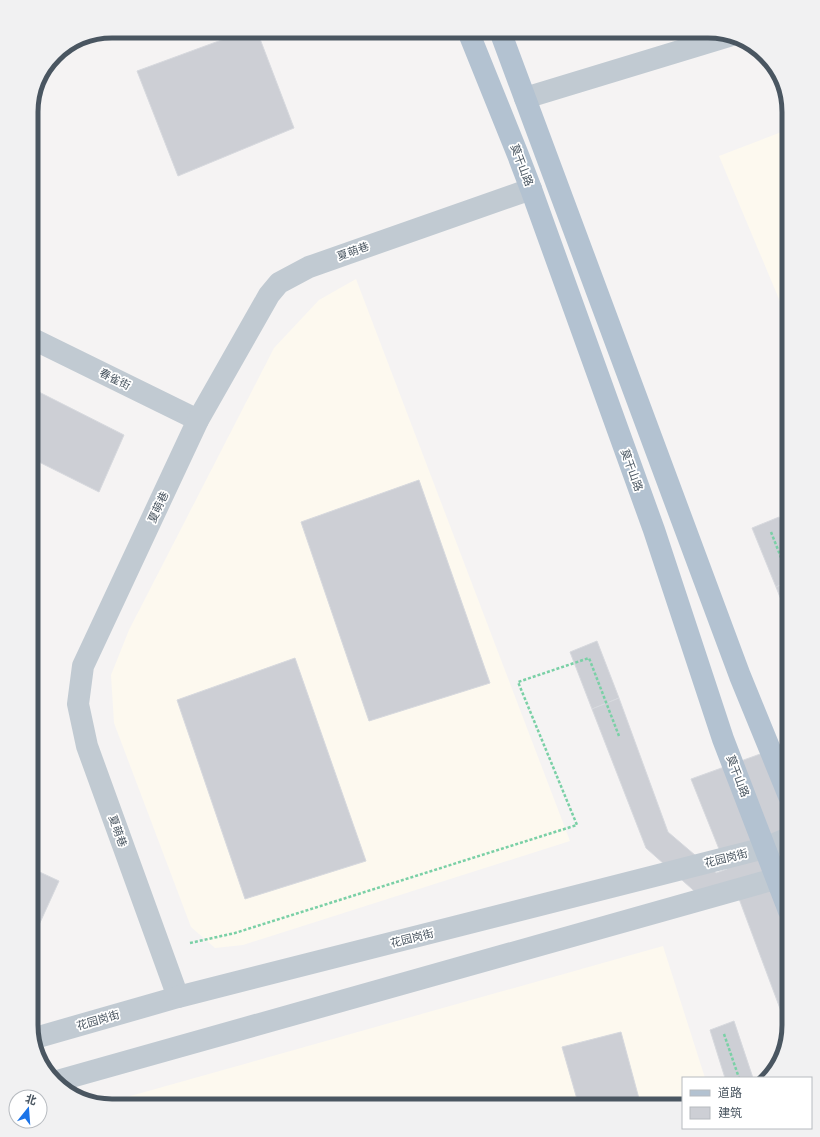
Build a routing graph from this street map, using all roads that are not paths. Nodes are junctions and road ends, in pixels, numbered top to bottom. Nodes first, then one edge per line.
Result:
1 (471, 38) edge
2 (503, 38) edge
3 (720, 39) edge
4 (525, 98) junction
5 (530, 189) junction
6 (38, 341) edge
7 (198, 420) junction
8 (782, 779) edge
9 (782, 841) edge
10 (765, 848) junction
11 (782, 875) edge
12 (782, 877) edge
13 (178, 997) junction
14 (39, 1036) edge
15 (62, 1080) edge

1 - 5 main road, 莫干山路
2 - 4 main road
3 - 4 street
4 - 8 main road
5 - 7 street, 夏萌巷
5 - 10 main road, 莫干山路
6 - 7 street, 春雀街
7 - 13 street, 夏萌巷
9 - 10 street, 花园岗街
10 - 11 main road, 莫干山路
10 - 13 street, 花园岗街
12 - 15 street
13 - 14 street, 花园岗街

